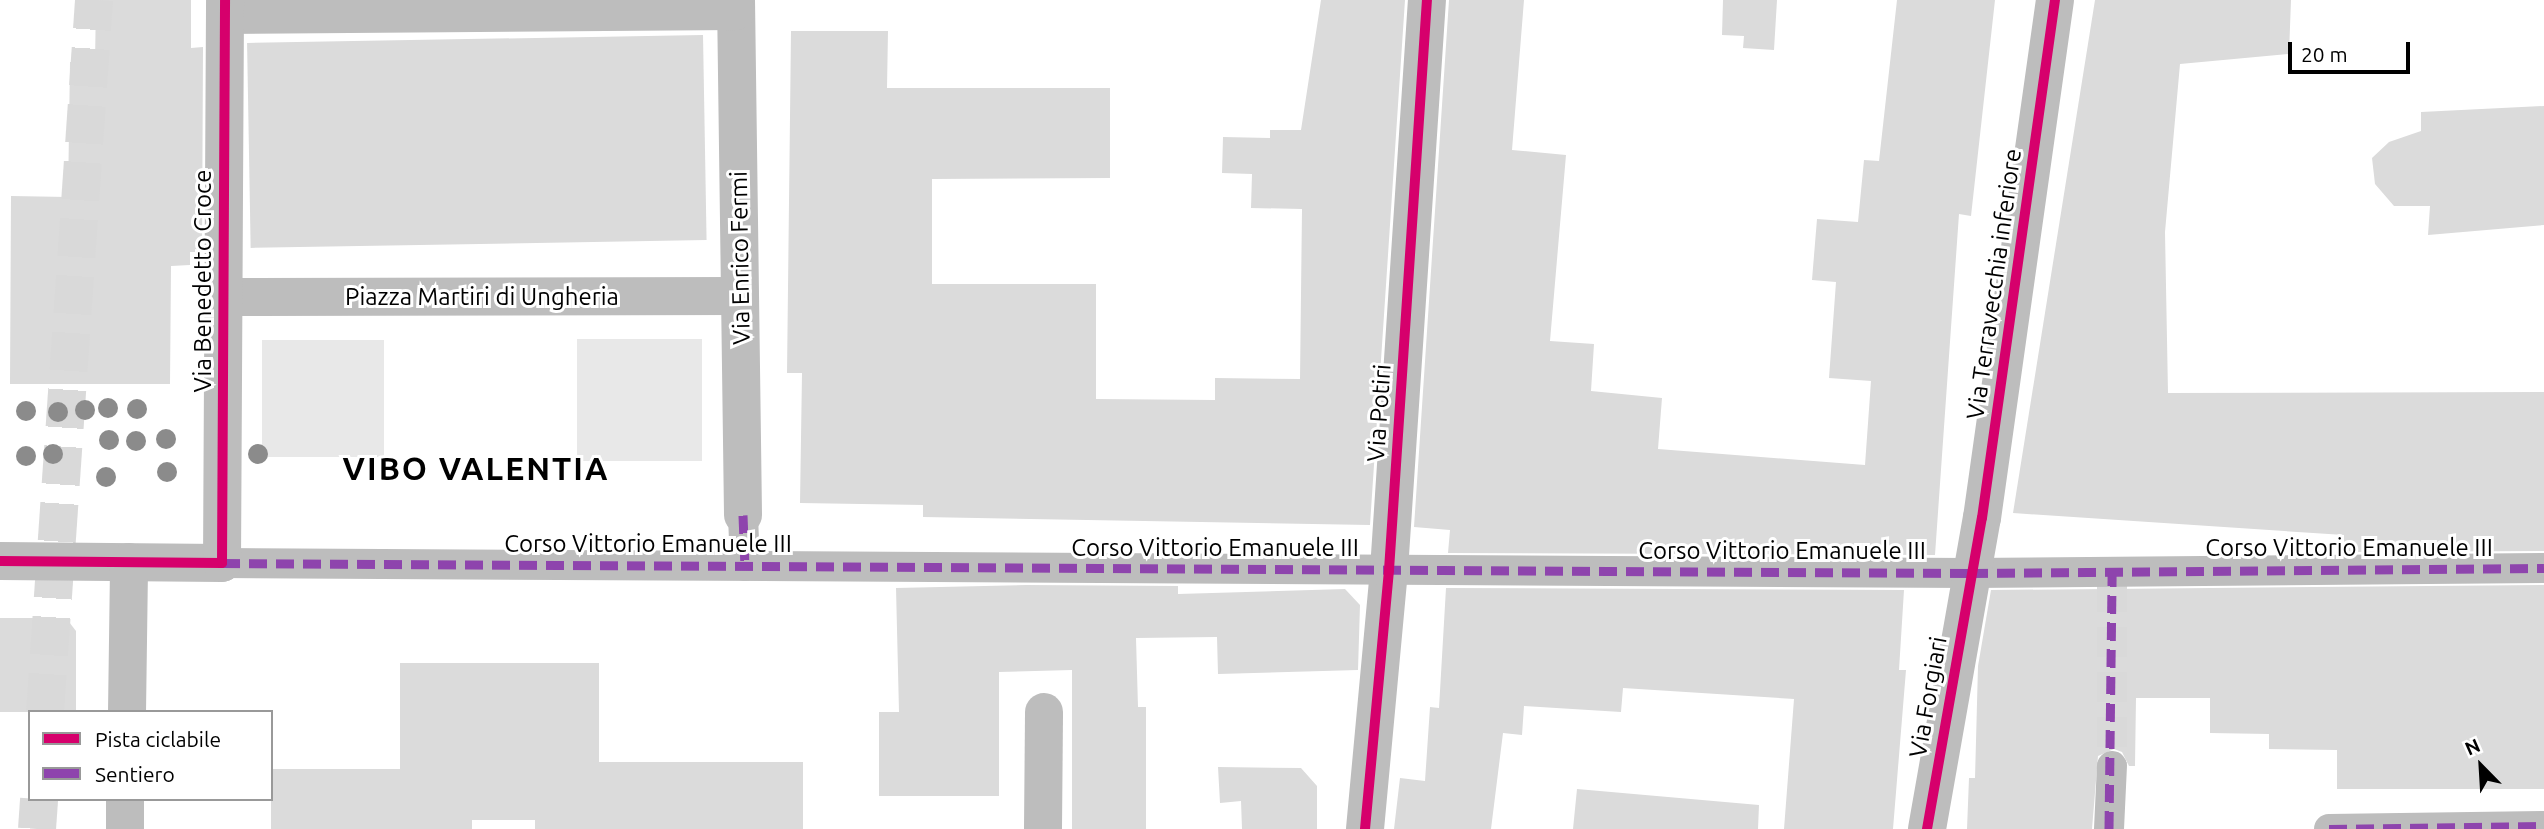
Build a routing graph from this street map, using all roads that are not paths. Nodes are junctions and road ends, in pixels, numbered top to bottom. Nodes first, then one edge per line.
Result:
1 (1427, 0) edge
2 (2055, 0) edge
3 (736, 6) edge
4 (225, 8) edge
5 (740, 296) junction
6 (224, 297) junction
7 (743, 515) joint
8 (0, 561) edge
9 (129, 562) junction
10 (222, 563) junction
11 (745, 566) junction
12 (2544, 568) edge
13 (1389, 570) junction
14 (1970, 573) junction
15 (127, 710) edge
16 (1044, 712) dead end
17 (2112, 766) tunnel mouth
18 (125, 801) edge
19 (2544, 826) edge
20 (125, 829) edge
21 (1043, 829) edge
22 (1365, 829) edge
23 (1927, 829) edge
24 (2109, 829) edge
25 (2329, 829) edge

1 - 13 street, Via Potiri
2 - 14 street, Via Terravecchia inferiore
3 - 4 street
3 - 5 street, Via Enrico Fermi
4 - 6 street, Via Benedetto Croce
5 - 6 street, Piazza Martiri di Ungheria
5 - 7 street, Via Enrico Fermi
6 - 10 street, Via Benedetto Croce
7 - 11 street
8 - 9 street
9 - 10 street
9 - 15 street
10 - 11 street, Corso Vittorio Emanuele III
11 - 13 street, Corso Vittorio Emanuele III
12 - 14 street, Corso Vittorio Emanuele III
13 - 14 street, Corso Vittorio Emanuele III
13 - 22 street, Via Potiri
14 - 23 street, Via Forgiari
16 - 21 street
17 - 24 street
18 - 20 street
19 - 25 street

